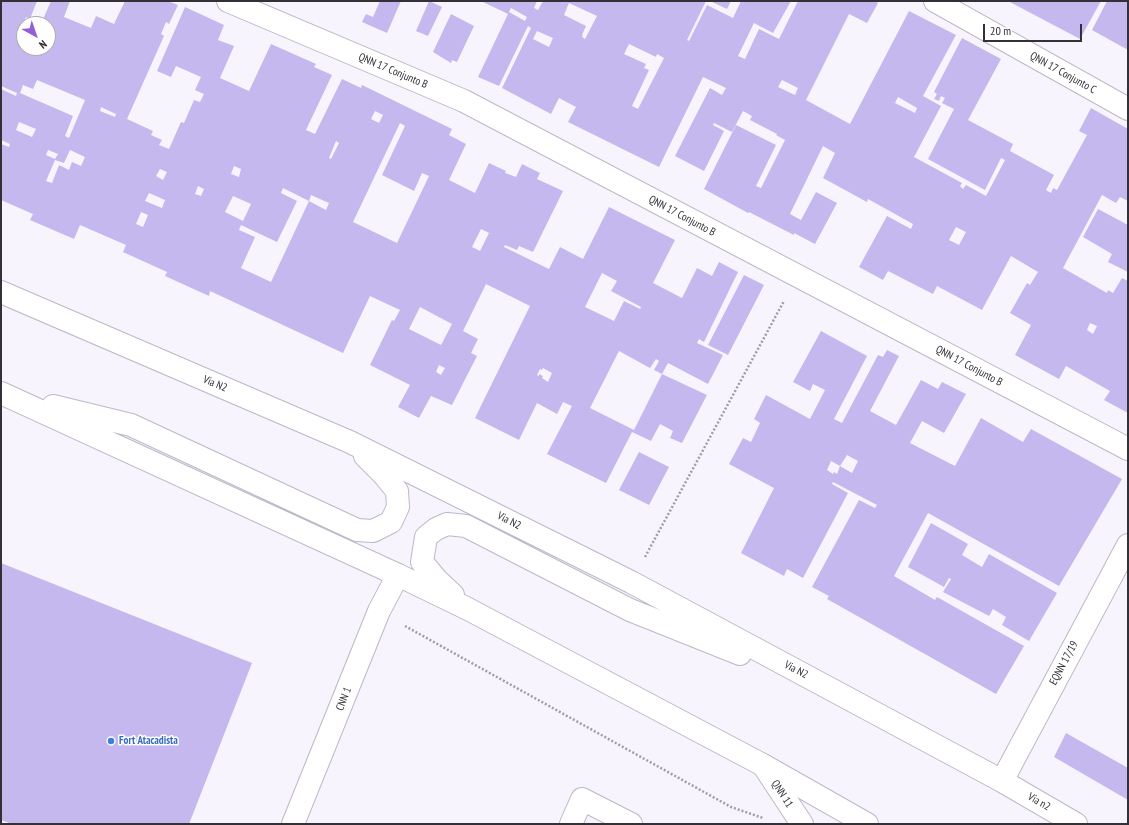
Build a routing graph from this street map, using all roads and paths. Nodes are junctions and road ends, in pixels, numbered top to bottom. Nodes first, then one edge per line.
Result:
1 (228, 1) edge
2 (935, 1) edge
3 (1128, 109) edge
4 (797, 276) junction
5 (1, 292) edge
6 (2, 393) edge
7 (350, 442) junction
8 (1128, 449) edge
9 (1128, 545) edge
10 (398, 575) junction
11 (631, 582) junction
12 (468, 609) junction
13 (379, 611) junction
14 (830, 689) junction
15 (763, 765) junction
16 (1002, 781) junction
17 (766, 819) dead end
18 (293, 824) edge
19 (571, 824) edge
20 (631, 824) edge
21 (802, 824) edge
22 (867, 824) edge
23 (1076, 824) edge

1 - 4 main road, QNN 17 Conjunto B
2 - 3 main road, QNN 17 Conjunto C
4 - 8 main road, QNN 17 Conjunto B
4 - 11 path
5 - 7 main road, Via N2
6 - 7 main road
6 - 10 main road
7 - 11 main road, Via N2
9 - 16 main road, EQNN 17/19
10 - 12 main road
10 - 13 main road, CNN 1
11 - 14 main road, Via N2
12 - 14 main road
12 - 15 main road
13 - 17 path
13 - 18 main road, CNN 1
14 - 16 main road, Via N2
15 - 21 main road, QNN 11
15 - 22 main road
16 - 23 main road, Via n2
19 - 20 main road

